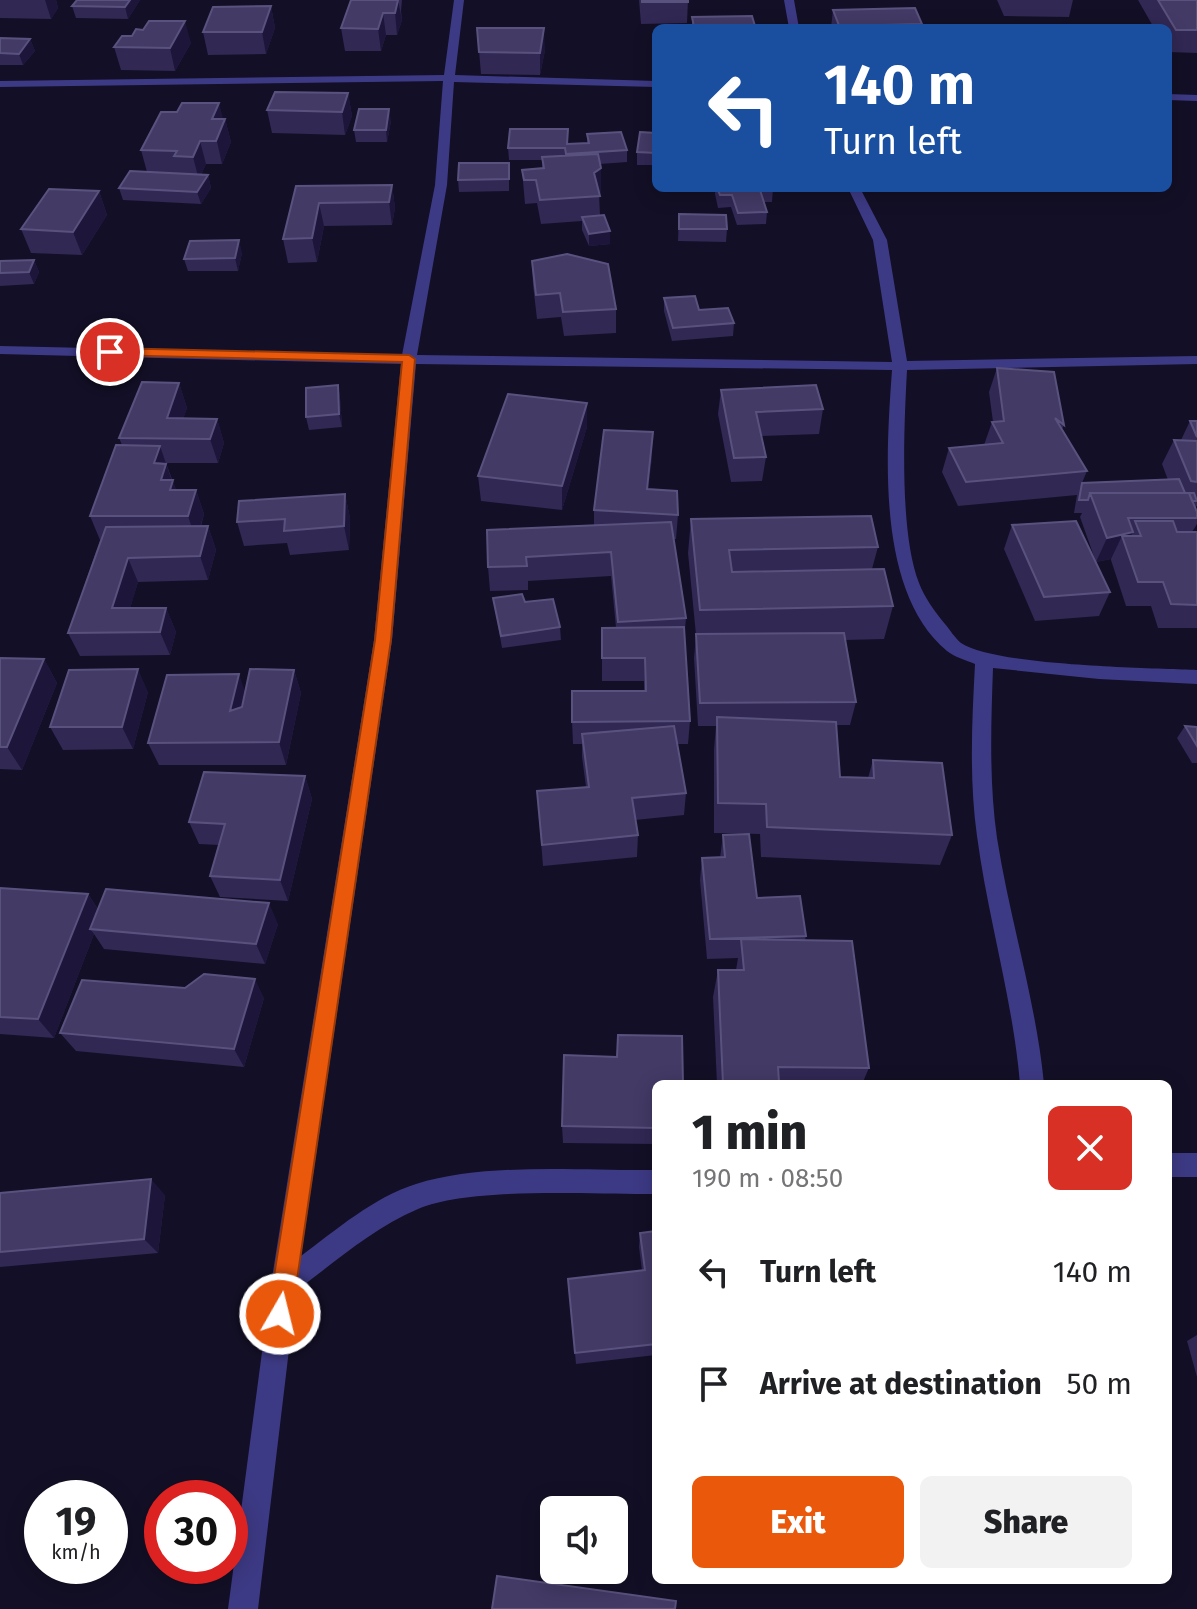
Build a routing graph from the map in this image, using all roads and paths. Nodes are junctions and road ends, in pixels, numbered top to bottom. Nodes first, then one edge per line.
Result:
1 (459, 0) edge
2 (789, 0) edge
3 (793, 24) edge
4 (449, 78) junction
5 (0, 84) edge
6 (652, 84) edge
7 (1172, 97) edge
8 (1197, 98) edge
9 (856, 192) edge
10 (0, 350) edge
11 (409, 359) junction
12 (1197, 360) edge
13 (900, 366) junction
14 (984, 660) junction
15 (1197, 677) edge
16 (1032, 1080) edge
17 (1172, 1165) edge
18 (1197, 1165) edge
19 (652, 1182) edge
20 (284, 1284) junction
21 (243, 1609) edge

1 - 4 street
2 - 3 street
4 - 5 street
4 - 6 street
4 - 11 street
7 - 8 street
9 - 13 street
10 - 11 street
11 - 13 street
11 - 20 street
12 - 13 street
13 - 14 street
14 - 15 street
14 - 16 street
17 - 18 street
19 - 20 street
20 - 21 street

